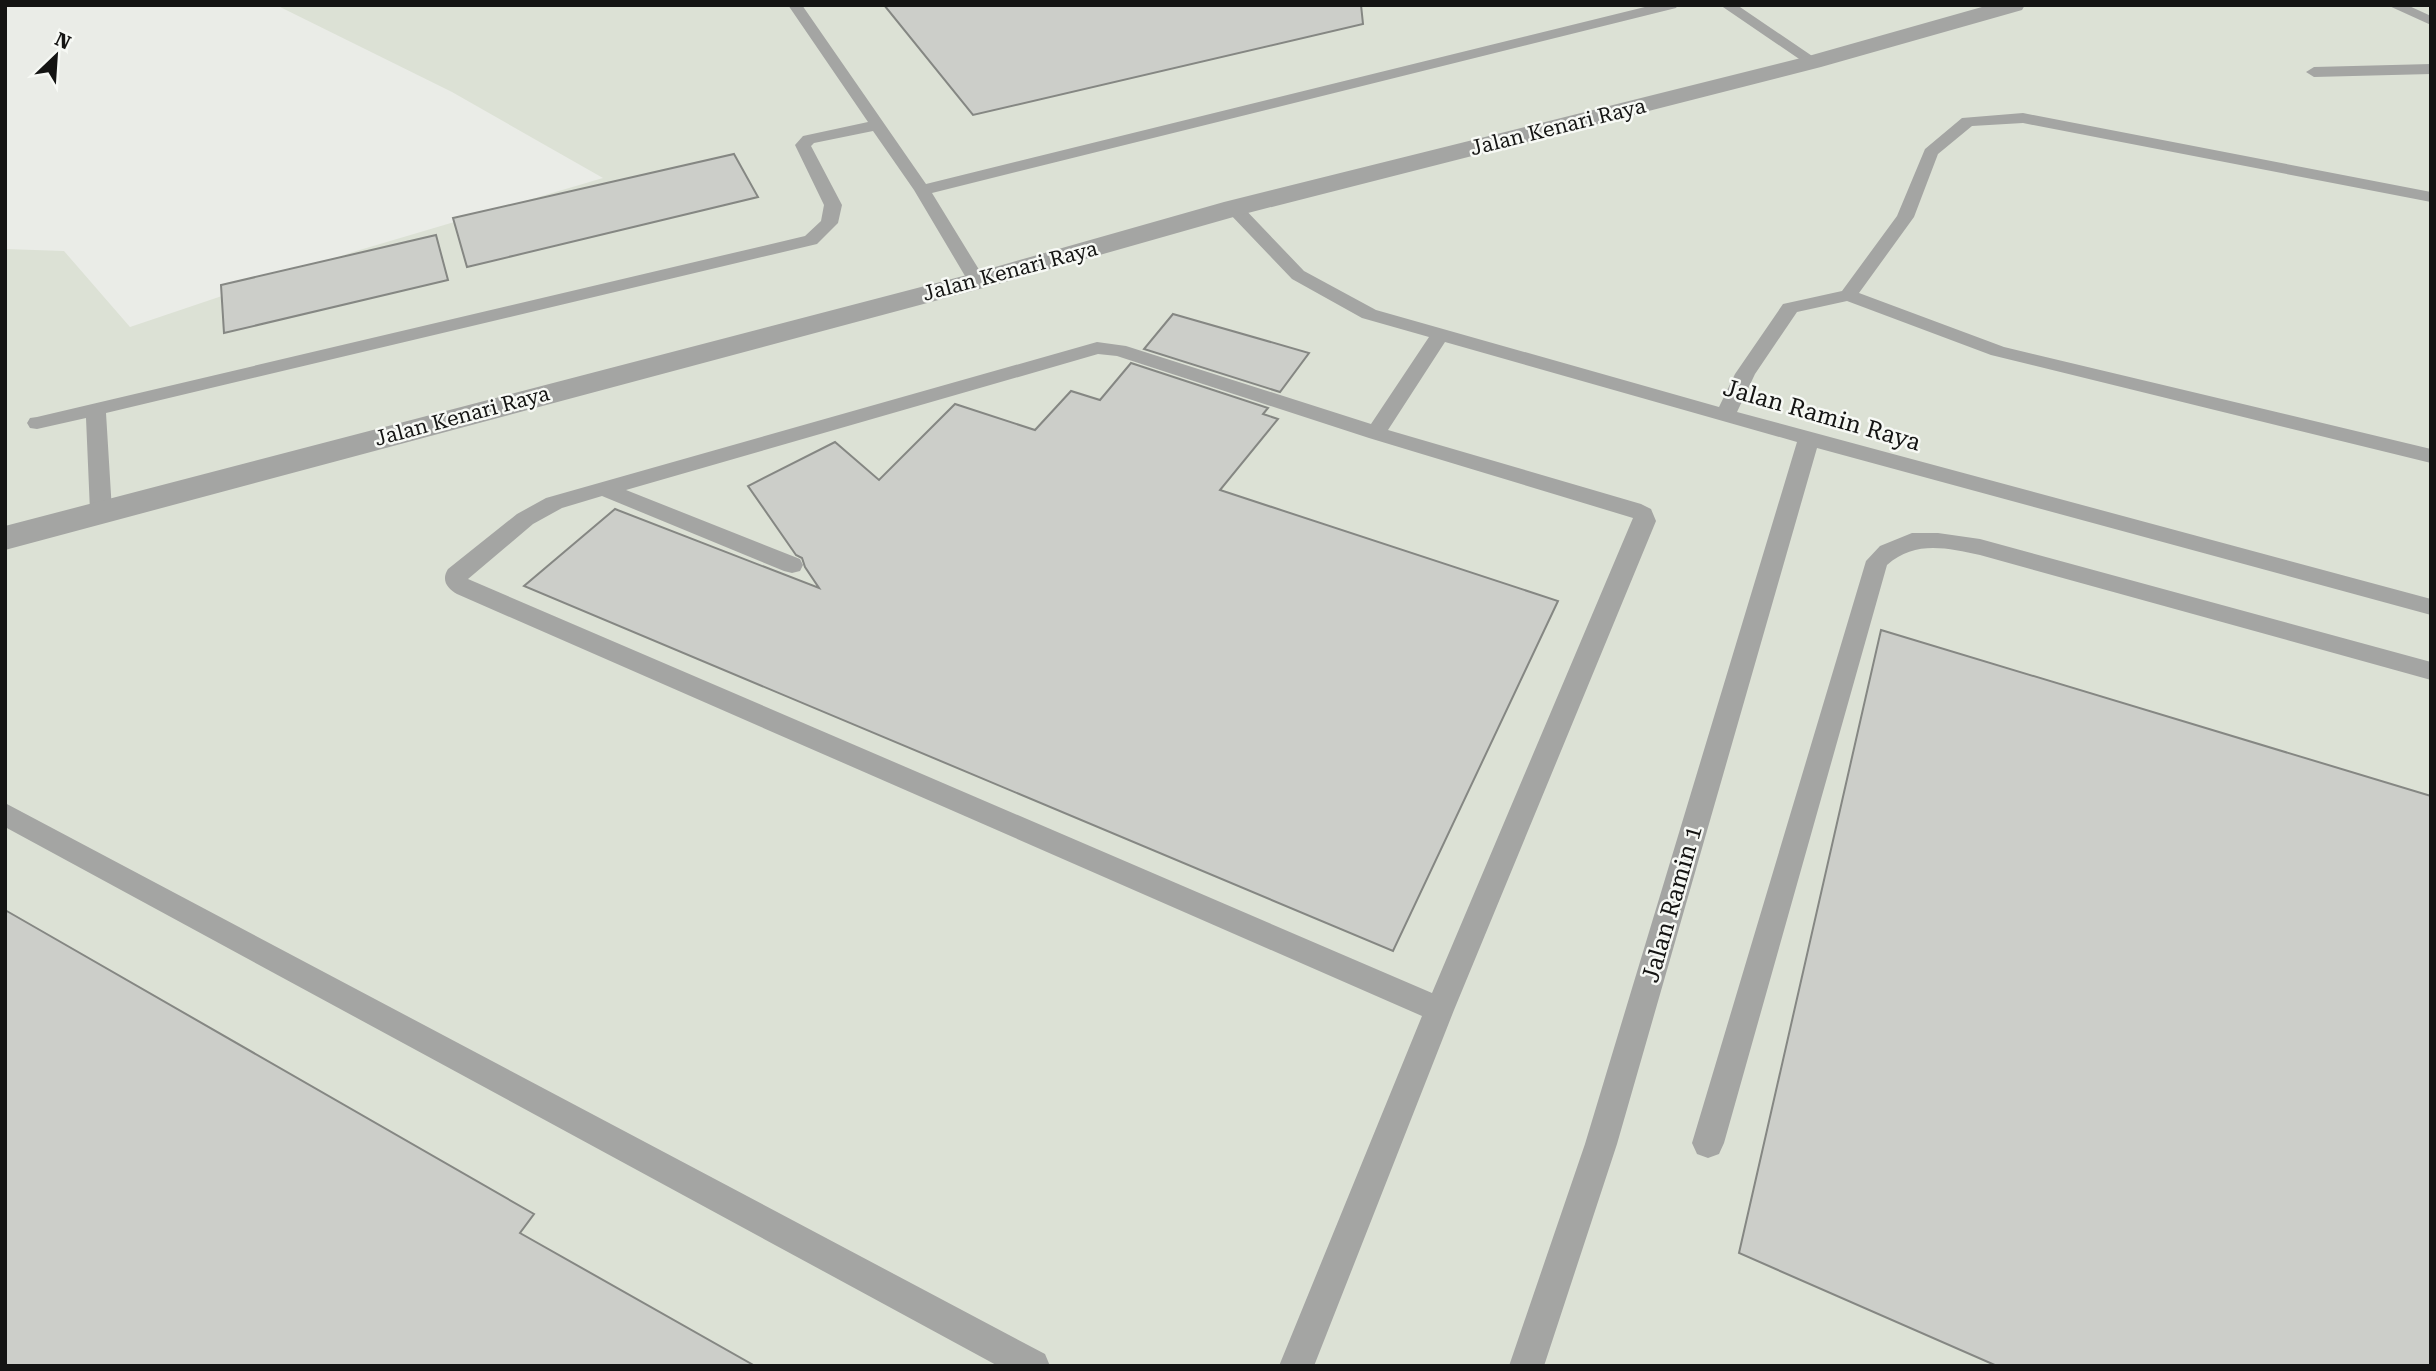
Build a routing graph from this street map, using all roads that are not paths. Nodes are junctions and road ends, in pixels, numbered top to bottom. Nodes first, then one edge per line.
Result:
1 (795, 5) edge
2 (1671, 5) edge
3 (1727, 5) edge
4 (2014, 5) edge
5 (2394, 5) edge
6 (2431, 22) edge
7 (1813, 62) junction
8 (2431, 68) edge
9 (2314, 72) dead end
10 (878, 125) junction
11 (922, 190) junction
12 (2431, 197) edge
13 (1234, 208) junction
14 (977, 281) junction
15 (1848, 295) junction
16 (1440, 335) junction
17 (96, 410) junction
18 (1725, 415) junction
19 (37, 423) dead end
20 (1376, 433) junction
21 (1809, 438) junction
22 (2431, 456) edge
23 (604, 488) junction
24 (101, 511) junction
25 (5, 538) edge
26 (792, 565) dead end
27 (2431, 607) edge
28 (2431, 671) edge
29 (5, 814) edge
30 (1439, 1010) junction
31 (1708, 1143) dead end
32 (1033, 1366) edge
33 (1296, 1366) edge
34 (1526, 1366) edge

1 - 10 lane
2 - 11 lane
3 - 7 lane
4 - 7 street, Jalan Kenari Raya
5 - 6 lane
7 - 13 street, Jalan Kenari Raya
8 - 9 lane
10 - 11 lane
10 - 17 lane
11 - 14 lane
12 - 15 lane
13 - 14 street, Jalan Kenari Raya
13 - 16 lane, Jalan Ramin Raya
14 - 24 street, Jalan Kenari Raya
15 - 18 lane
15 - 22 lane
16 - 18 lane, Jalan Ramin Raya
16 - 20 lane
17 - 19 lane
17 - 24 lane
18 - 21 lane, Jalan Ramin Raya
20 - 23 lane
20 - 30 lane
21 - 27 lane, Jalan Ramin Raya
21 - 34 lane, Jalan Ramin 1
23 - 26 lane
23 - 30 lane
24 - 25 street, Jalan Kenari Raya
28 - 31 lane
29 - 32 lane
30 - 33 lane

